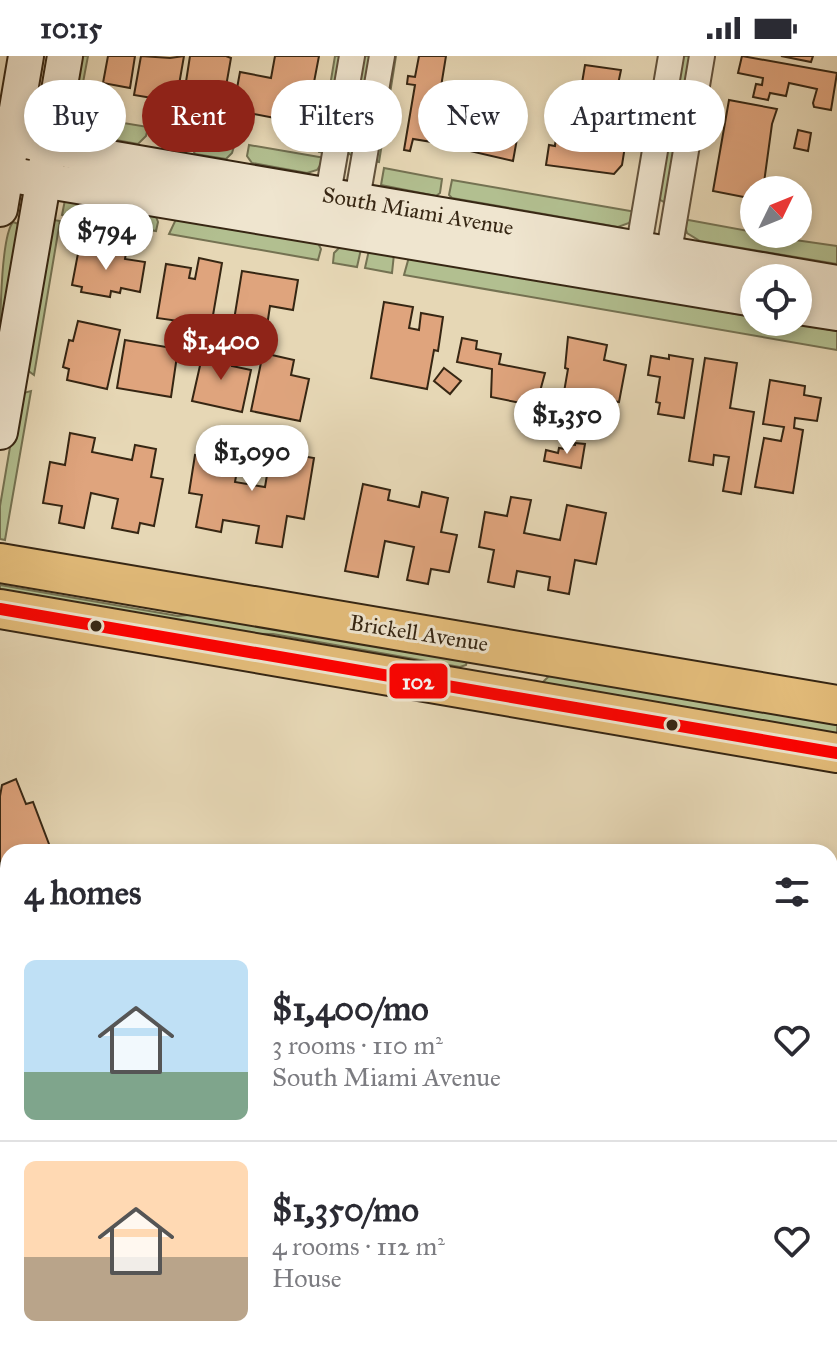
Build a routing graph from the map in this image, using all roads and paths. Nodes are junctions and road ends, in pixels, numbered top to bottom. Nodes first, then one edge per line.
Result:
1 (26, 56) edge
2 (65, 56) edge
3 (352, 56) edge
4 (382, 56) edge
5 (671, 56) edge
6 (702, 56) edge
7 (61, 80) edge
8 (6, 136) edge
9 (49, 152) edge
10 (80, 152) edge
11 (3, 174) edge
12 (44, 181) junction
13 (0, 209) edge
14 (340, 213) junction
15 (651, 266) junction
16 (837, 283) edge
17 (740, 295) edge
18 (812, 309) edge
19 (837, 313) edge
20 (5, 373) edge
21 (0, 432) edge
22 (5, 566) edge
23 (0, 609) edge
24 (507, 648) junction
25 (499, 695) junction
26 (837, 705) edge
27 (837, 753) edge

1 - 8 main road
2 - 7 main road
3 - 14 street
4 - 14 street
5 - 15 street
6 - 15 street
8 - 11 main road
9 - 12 main road
10 - 14 main road, South Miami Avenue
11 - 12 main road, South Miami Avenue
11 - 13 main road
12 - 14 main road, South Miami Avenue
12 - 20 main road
14 - 15 main road, South Miami Avenue
15 - 16 main road, South Miami Avenue
15 - 17 main road, South Miami Avenue
18 - 19 main road
20 - 21 main road
22 - 24 main road, Brickell Avenue
23 - 25 main road
24 - 25 main road
24 - 26 main road, Brickell Avenue
25 - 27 main road

